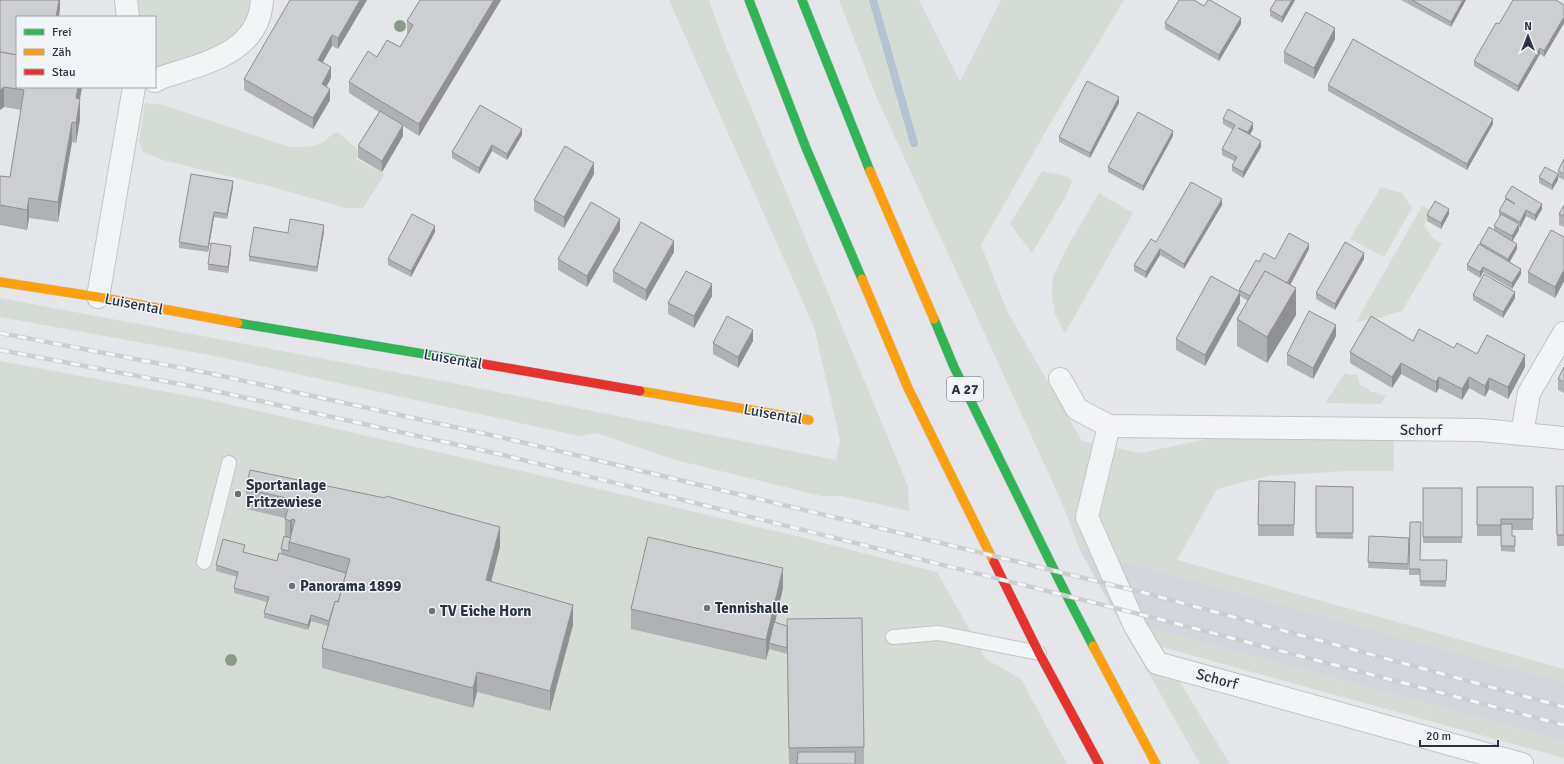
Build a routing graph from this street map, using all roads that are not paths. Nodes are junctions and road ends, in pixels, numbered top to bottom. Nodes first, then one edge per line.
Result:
1 (126, 0) edge
2 (262, 0) edge
3 (749, 0) edge
4 (802, 0) edge
5 (128, 16) edge
6 (156, 80) edge
7 (138, 90) edge
8 (0, 282) edge
9 (98, 297) junction
10 (1564, 333) edge
11 (1060, 380) dead end
12 (809, 420) dead end
13 (1109, 426) junction
14 (1522, 434) junction
15 (1564, 438) edge
16 (228, 463) dead end
17 (204, 562) dead end
18 (893, 637) dead end
19 (1039, 653) junction
20 (1099, 764) edge
21 (1156, 764) edge
22 (1522, 764) edge

1 - 5 street
2 - 6 street
3 - 19 main road
4 - 21 main road, A 27
7 - 9 street, Luisental
8 - 9 main road, Luisental
9 - 12 main road, Luisental
10 - 14 street
11 - 13 street, Schorf
13 - 14 street, Schorf
13 - 22 street, Schorf
14 - 15 street, Schorf
16 - 17 lane
18 - 19 lane
19 - 20 main road

